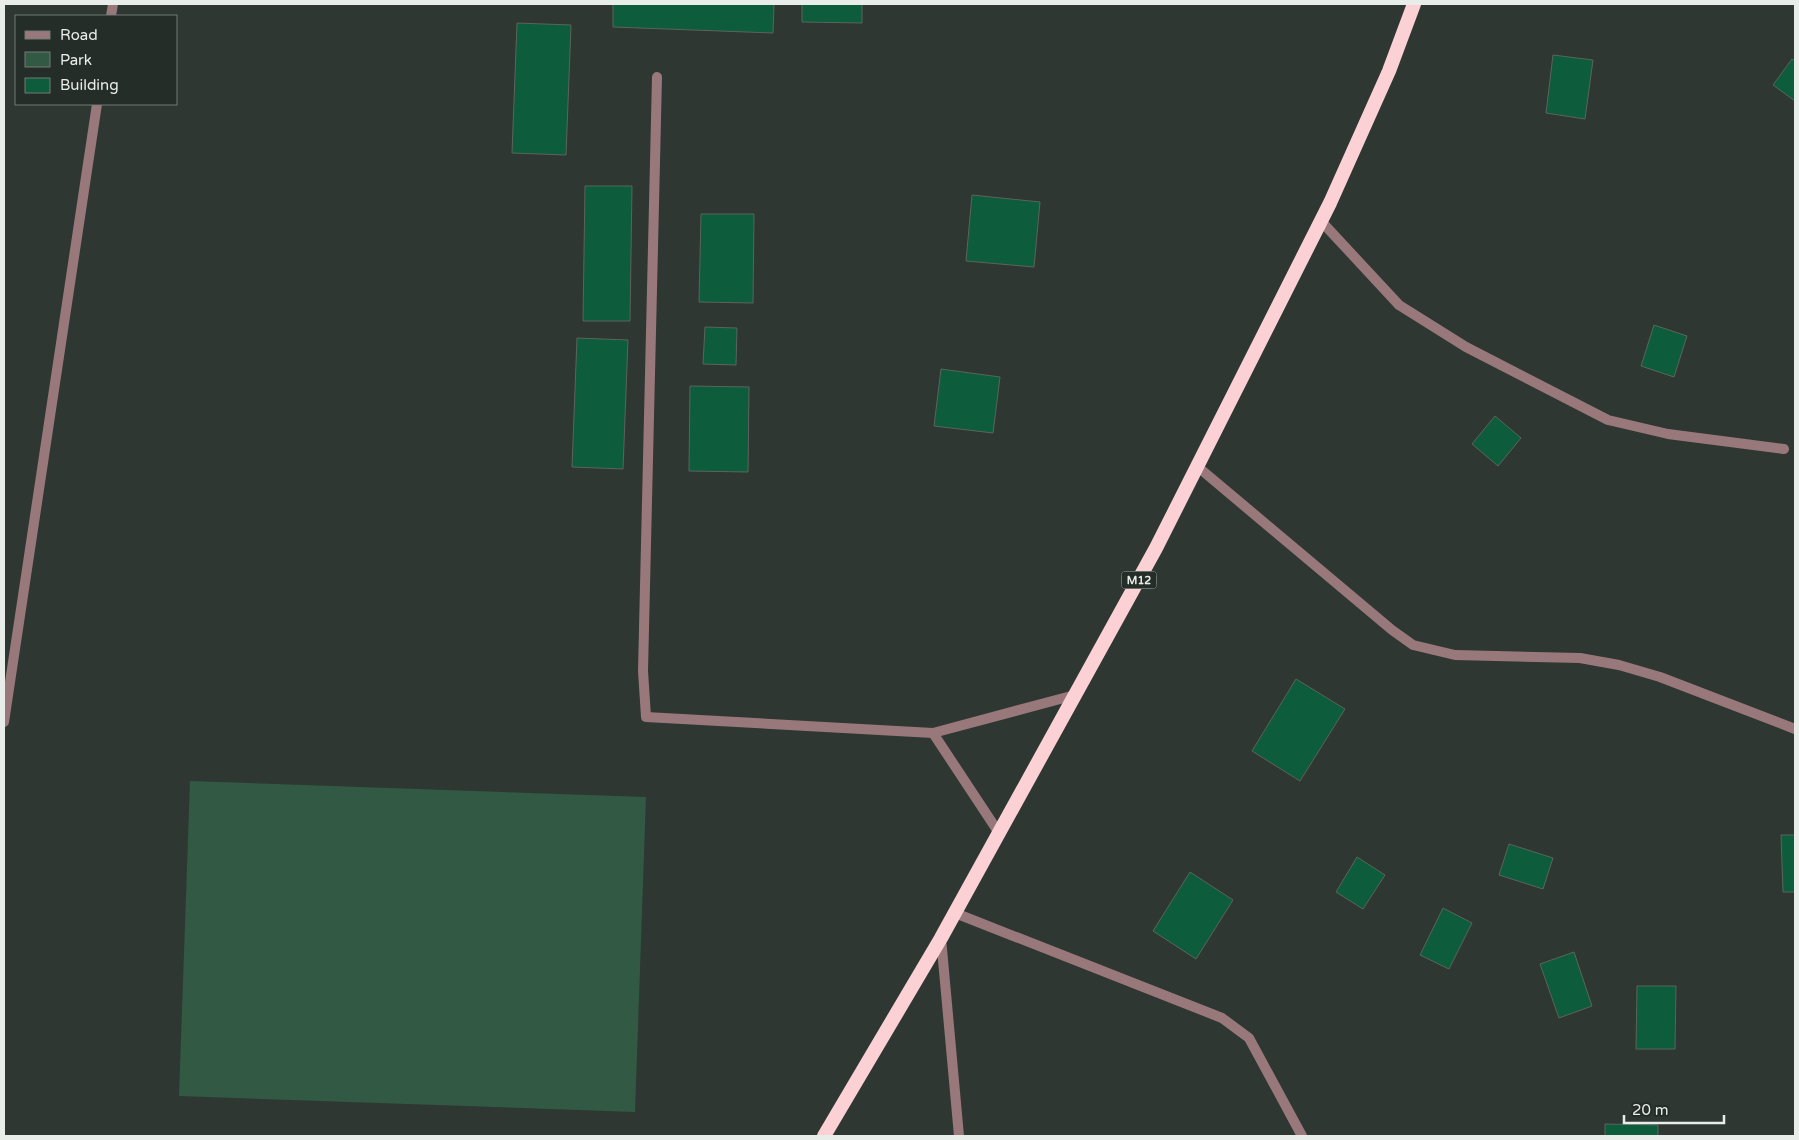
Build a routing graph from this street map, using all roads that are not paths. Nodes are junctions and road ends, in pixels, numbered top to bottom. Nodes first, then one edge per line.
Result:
1 (1414, 4) edge
2 (657, 77) dead end
3 (97, 105) edge
4 (1322, 221) junction
5 (1784, 449) dead end
6 (1198, 466) junction
7 (1075, 695) junction
8 (4, 722) edge
9 (1795, 729) edge
10 (933, 733) junction
11 (999, 833) junction
12 (955, 913) junction
13 (941, 938) junction
14 (824, 1136) edge
15 (958, 1136) edge
16 (1302, 1136) edge

1 - 4 highway, M12
2 - 10 street
3 - 8 street
4 - 5 street
4 - 6 highway, M12
6 - 7 highway, M12
6 - 9 street
7 - 10 street
7 - 11 highway, M12
10 - 11 street
11 - 12 highway, M12
12 - 13 highway, M12
12 - 16 street
13 - 14 highway, M12
13 - 15 street

